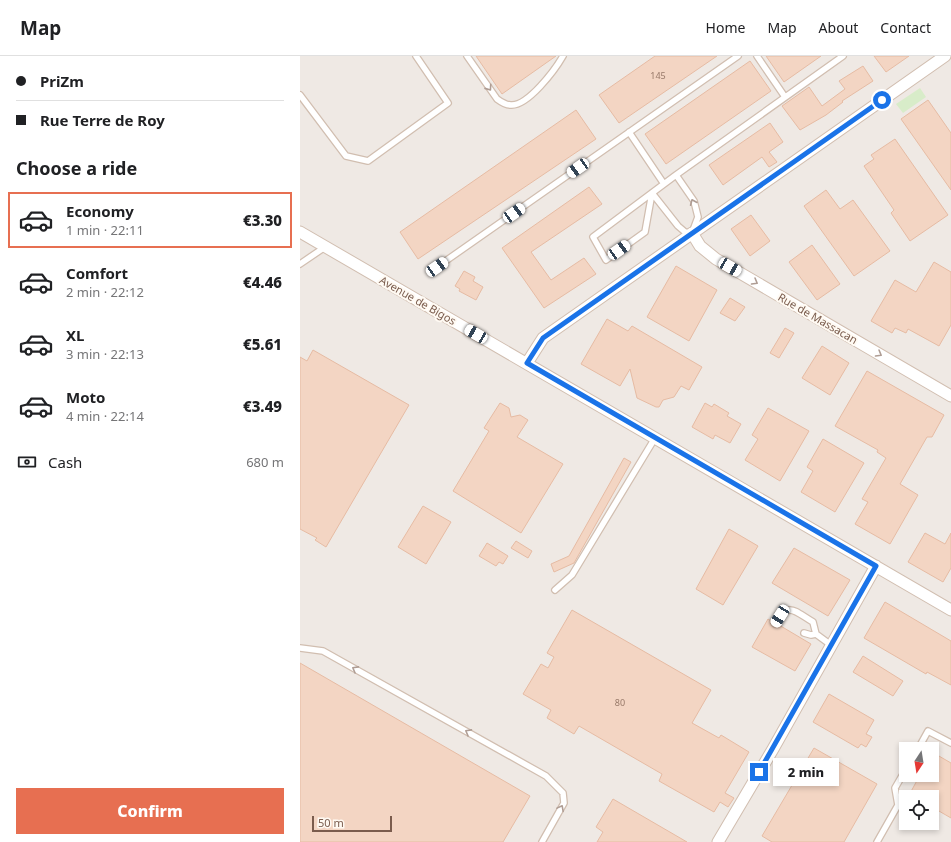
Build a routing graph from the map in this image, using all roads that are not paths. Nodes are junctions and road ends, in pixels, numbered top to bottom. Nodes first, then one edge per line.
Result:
1 (416, 56) edge
2 (467, 56) edge
3 (563, 56) edge
4 (738, 56) edge
5 (757, 56) edge
6 (843, 56) edge
7 (945, 56) edge
8 (300, 95) edge
9 (785, 97) junction
10 (630, 132) junction
11 (676, 175) junction
12 (664, 184) junction
13 (652, 193) junction
14 (300, 232) edge
15 (692, 233) junction
16 (325, 246) junction
17 (300, 264) edge
18 (437, 267) dead end
19 (527, 363) junction
20 (951, 396) edge
21 (655, 438) junction
22 (876, 566) junction
23 (555, 590) dead end
24 (951, 610) edge
25 (775, 623) dead end
26 (804, 633) dead end
27 (816, 634) junction
28 (831, 645) junction
29 (300, 648) edge
30 (922, 742) edge
31 (951, 743) edge
32 (899, 781) edge
33 (542, 842) edge
34 (718, 842) edge
35 (877, 842) edge

1 - 8 lane
2 -> 3 lane
4 - 10 lane
5 - 9 lane
6 - 9 lane
7 - 15 street
9 - 11 lane
10 - 12 lane
10 - 18 lane
11 - 12 lane
15 -> 11 lane
12 - 13 lane
13 - 13 lane
13 - 15 lane
14 - 16 street, Avenue de Bigos
15 - 19 street
15 -> 20 street, Rue de Massacan
16 - 17 lane
16 - 19 street, Avenue de Bigos
19 - 21 street, Avenue de Bigos
21 - 22 street, Avenue de Bigos
21 - 23 lane
22 - 24 street, Avenue de Bigos
22 - 28 street
25 - 27 lane
26 - 27 lane
27 - 28 lane
28 - 34 street
33 -> 29 lane
30 - 31 lane
32 - 35 lane

